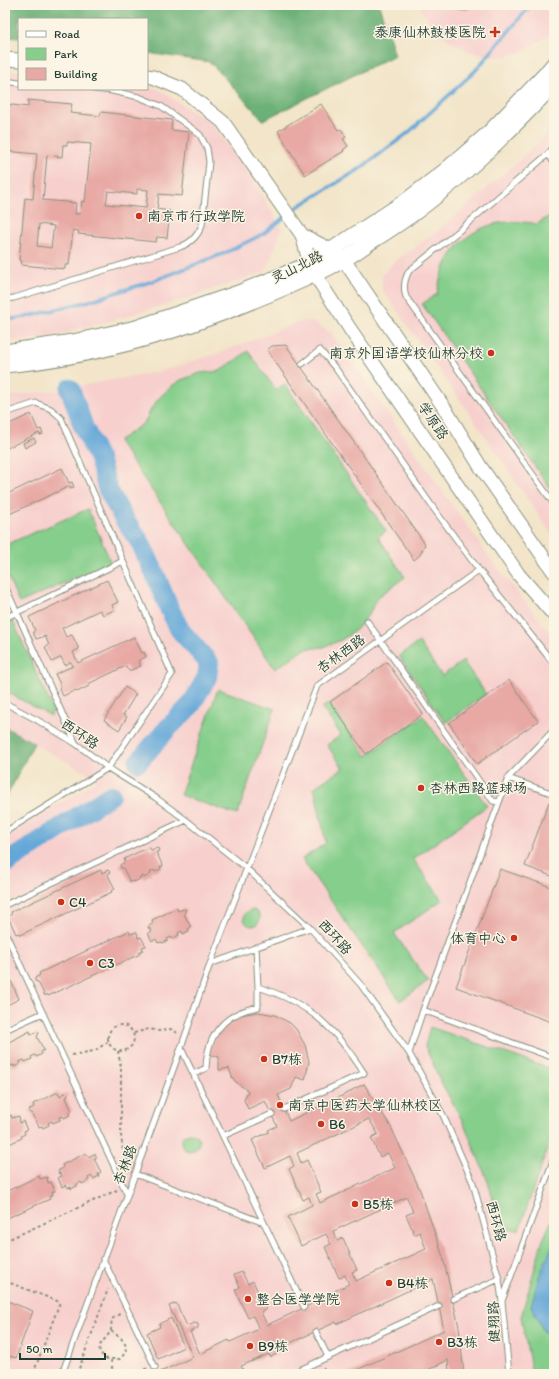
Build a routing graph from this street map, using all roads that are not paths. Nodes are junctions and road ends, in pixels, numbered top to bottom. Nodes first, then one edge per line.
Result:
1 (445, 5) edge
2 (476, 5) edge
3 (5, 59) edge
4 (18, 60) edge
5 (554, 64) edge
6 (148, 76) edge
7 (5, 81) edge
8 (18, 82) edge
9 (554, 84) edge
10 (103, 90) edge
11 (554, 147) edge
12 (548, 154) junction
13 (554, 163) edge
14 (302, 235) junction
15 (331, 250) junction
16 (344, 260) junction
17 (312, 269) junction
18 (5, 299) edge
19 (5, 352) edge
20 (302, 364) dead end
21 (5, 365) edge
22 (5, 414) edge
23 (554, 504) edge
24 (123, 560) junction
25 (479, 570) junction
26 (554, 572) edge
27 (5, 586) edge
28 (17, 612) junction
29 (554, 615) edge
30 (5, 618) edge
31 (367, 622) dead end
32 (380, 641) junction
33 (554, 664) edge
34 (5, 703) edge
35 (554, 730) edge
36 (75, 743) junction
37 (108, 768) junction
38 (508, 778) junction
39 (554, 794) edge
40 (499, 802) junction
41 (186, 820) junction
42 (5, 832) edge
43 (246, 868) junction
44 (5, 905) edge
45 (310, 928) junction
46 (5, 932) edge
47 (256, 947) junction
48 (210, 964) junction
49 (258, 988) junction
50 (423, 1010) junction
51 (43, 1013) junction
52 (5, 1030) edge
53 (181, 1048) junction
54 (410, 1052) junction
55 (554, 1058) edge
56 (194, 1074) junction
57 (284, 1109) dead end
58 (272, 1114) dead end
59 (223, 1136) junction
60 (554, 1158) edge
61 (136, 1174) junction
62 (127, 1194) junction
63 (264, 1223) junction
64 (103, 1259) junction
65 (499, 1279) junction
66 (453, 1299) dead end
67 (502, 1301) junction
68 (439, 1306) dead end
69 (304, 1307) dead end
70 (316, 1332) dead end
71 (328, 1357) junction
72 (155, 1366) road end
73 (62, 1374) edge
74 (291, 1374) edge
75 (509, 1374) edge

1 - 2 lane
3 - 4 street
5 - 15 main road, 灵山北路
6 - 14 street, 学原路
7 - 8 lane
9 - 16 main road, 灵山北路
10 - 18 lane
11 - 12 lane
12 - 13 lane
12 - 23 lane
14 - 15 street, 学原路
14 - 17 street, 学原路
15 - 16 street, 学原路
15 - 17 main road, 灵山北路
16 - 17 main road, 灵山北路
16 - 26 street, 学原路
17 - 19 main road, 灵山北路
17 - 21 main road, 灵山北路
17 - 29 street, 学原路
20 - 25 lane
22 - 24 lane
24 - 28 lane
24 - 37 lane
25 - 32 lane, 杏林西路
25 - 33 lane
27 - 28 lane
28 - 30 lane
28 - 36 lane
31 - 32 lane
32 - 40 lane
32 - 43 lane, 杏林西路
34 - 36 lane, 西环路
35 - 38 lane
36 - 37 lane, 西环路
37 - 41 lane, 西环路
37 - 42 lane
38 - 39 lane
38 - 40 lane
40 - 50 lane
41 - 43 lane, 西环路
41 - 44 lane
43 - 45 lane, 西环路
43 - 48 lane, 杏林路
45 - 47 lane
45 - 54 lane, 西环路
46 - 51 lane
47 - 48 lane
47 - 49 lane
48 - 53 lane, 杏林路
49 - 56 lane
49 - 57 lane
50 - 54 lane
50 - 55 lane
51 - 52 lane
51 - 62 lane
53 - 56 lane
53 - 61 lane, 杏林路
54 - 65 lane, 西环路
56 - 59 lane
58 - 59 lane
59 - 63 lane
60 - 67 lane, 健翔路
61 - 62 lane, 杏林路
61 - 63 lane
62 - 64 lane, 杏林路
63 - 69 lane
64 - 72 lane
64 - 73 lane, 杏林路
65 - 66 lane
65 - 67 lane, 西环路
67 - 75 lane, 健翔路
68 - 71 lane
70 - 71 lane
71 - 74 lane

